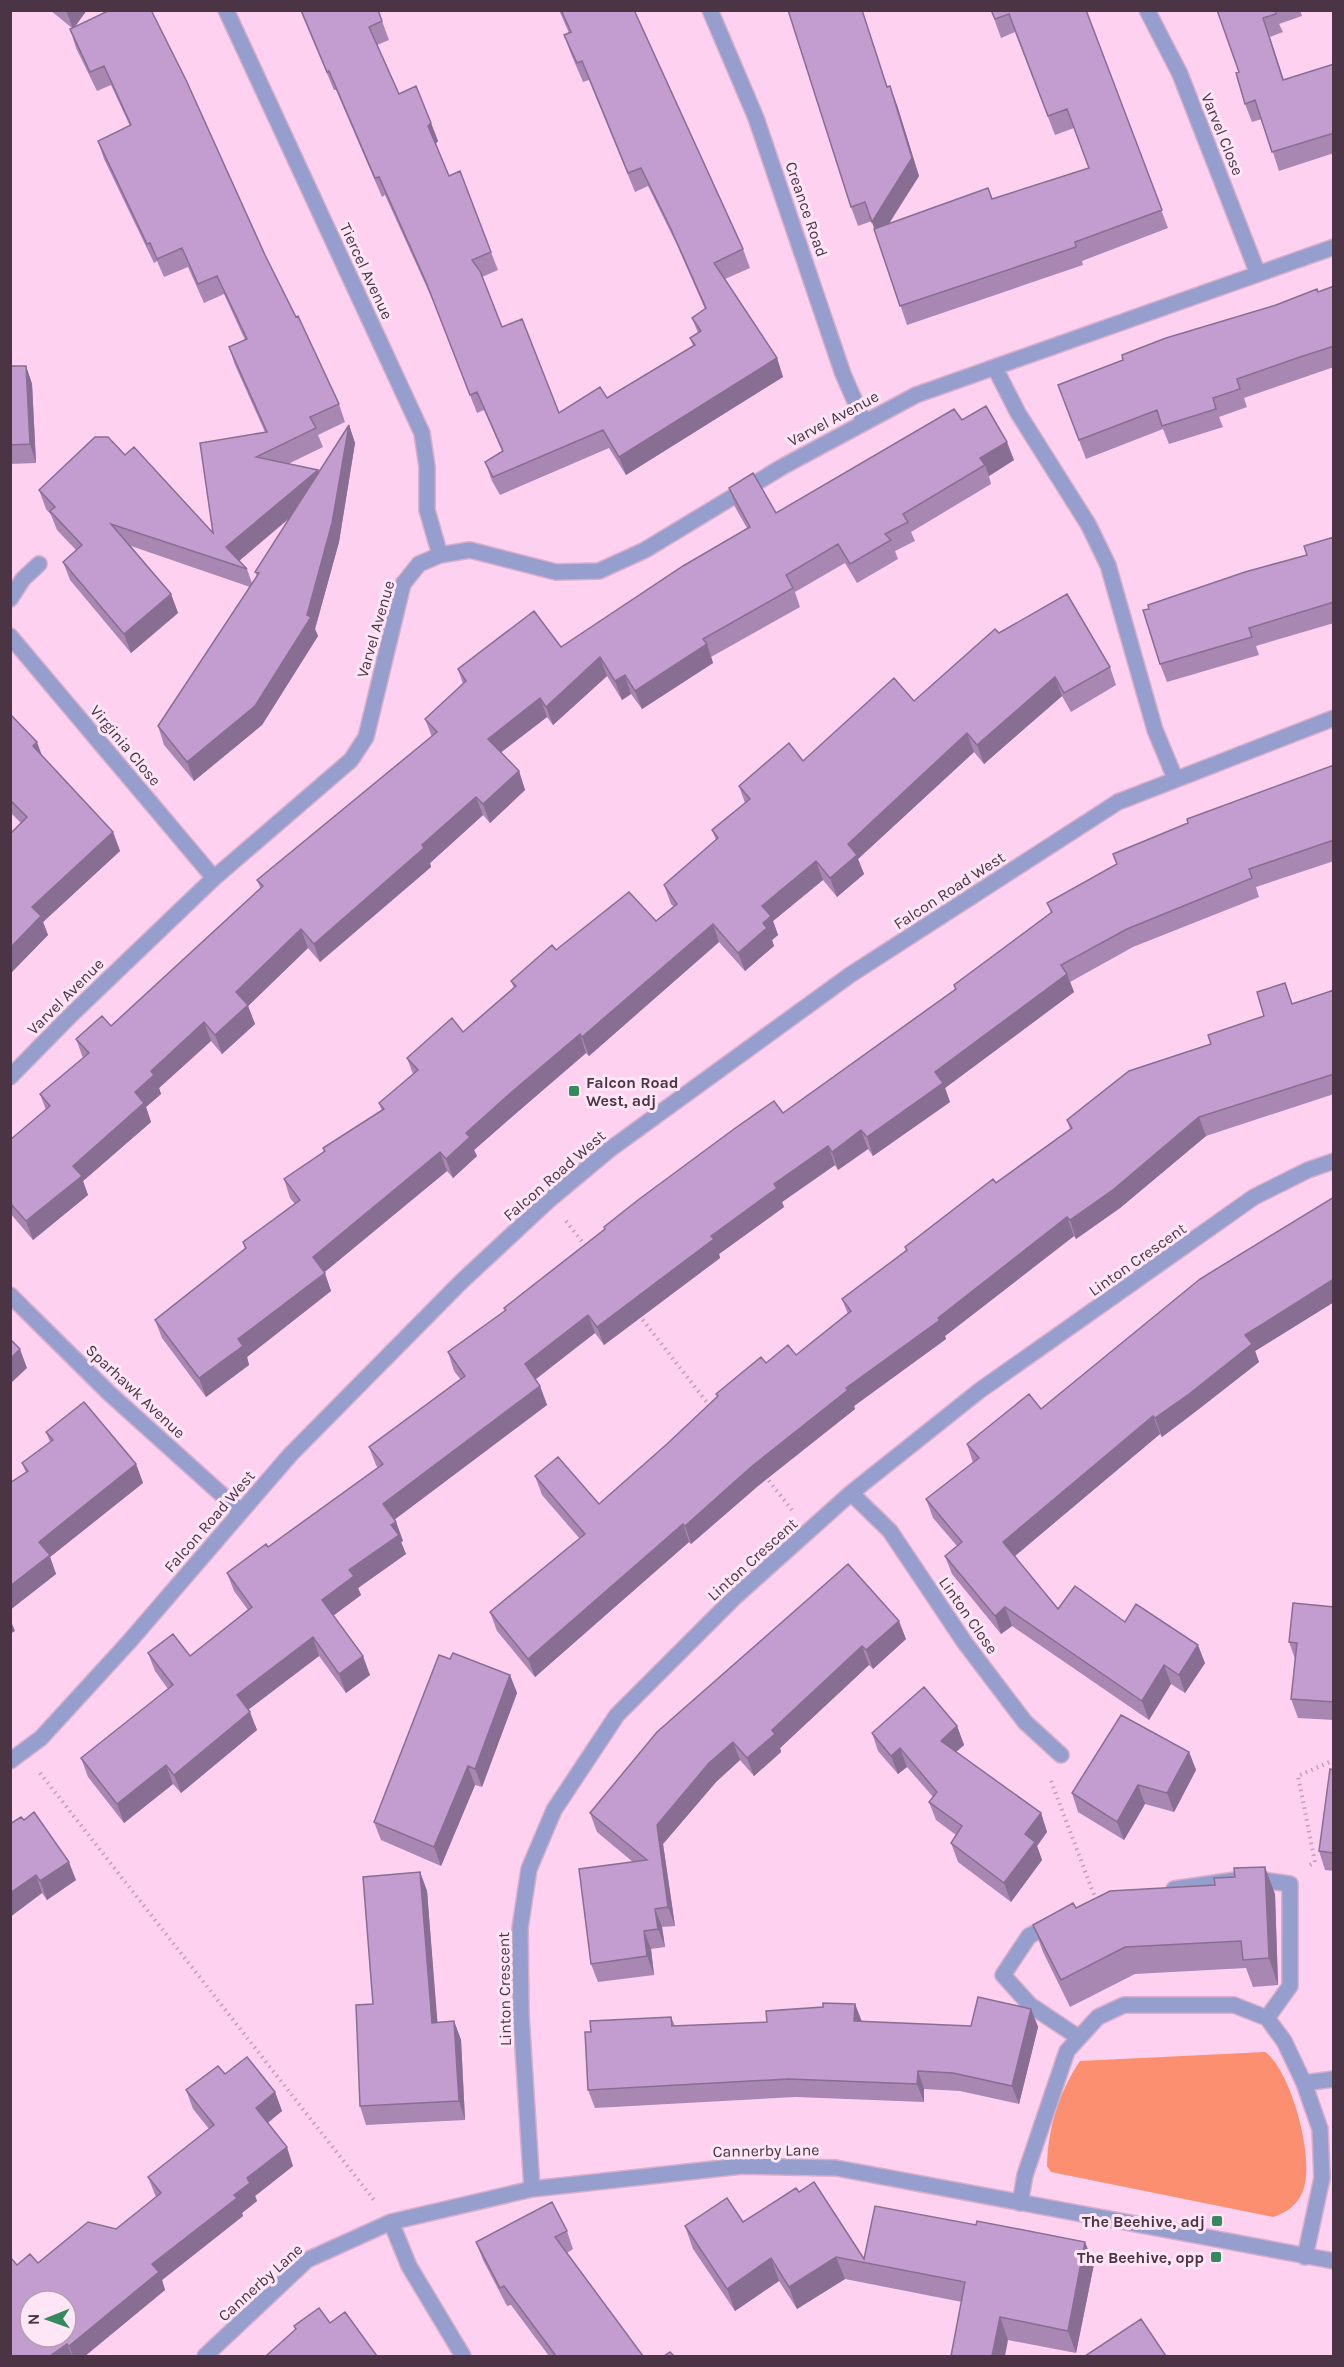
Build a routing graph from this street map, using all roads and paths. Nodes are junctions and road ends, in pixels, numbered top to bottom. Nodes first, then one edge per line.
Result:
1 (226, 10) edge
2 (710, 10) edge
3 (1148, 10) edge
4 (1334, 247) edge
5 (1258, 274) junction
6 (995, 368) junction
7 (864, 422) junction
8 (440, 555) junction
9 (39, 564) dead end
10 (10, 599) edge
11 (10, 636) edge
12 (1334, 718) edge
13 (1175, 778) junction
14 (214, 878) junction
15 (10, 1077) edge
16 (1334, 1161) edge
17 (549, 1200) junction
18 (592, 1255) edge
19 (10, 1295) edge
20 (636, 1311) edge
21 (715, 1412) edge
22 (758, 1468) edge
23 (851, 1493) junction
24 (240, 1511) junction
25 (809, 1532) junction
26 (24, 1751) junction
27 (1061, 1755) joint
28 (1334, 1760) edge
29 (10, 1761) edge
30 (1290, 1884) junction
31 (1155, 1892) edge
32 (1096, 1900) joint
33 (1267, 2018) junction
34 (1078, 2037) junction
35 (1334, 2079) edge
36 (1304, 2083) junction
37 (532, 2189) junction
38 (1020, 2203) junction
39 (391, 2222) junction
40 (1305, 2257) junction
41 (1334, 2261) edge
42 (205, 2356) edge
43 (464, 2356) edge

1 - 8 street, Tiercel Avenue
2 - 7 street, Creance Road
3 - 5 street, Varvel Close
4 - 5 street, Varvel Avenue
5 - 6 street, Varvel Avenue
6 - 7 street, Varvel Avenue
6 - 13 street
7 - 8 street, Varvel Avenue
8 - 14 street, Varvel Avenue
9 - 10 street
11 - 14 street, Virginia Close
12 - 13 street, Falcon Road West
13 - 17 street, Falcon Road West
14 - 15 street, Varvel Avenue
16 - 23 street, Linton Crescent
17 - 18 path
17 - 24 street, Falcon Road West
19 - 24 street, Sparhawk Avenue
20 - 21 path
22 - 25 path
23 - 25 street, Linton Crescent
23 - 27 street, Linton Close
24 - 26 street, Falcon Road West
25 - 37 street, Linton Crescent
26 - 29 street, Falcon Road West
26 - 39 path
27 - 32 path
28 - 30 path
30 - 31 street
30 - 33 street
32 - 34 street
33 - 34 street
33 - 36 street
34 - 38 street
35 - 36 street
36 - 40 street
37 - 38 street, Cannerby Lane
37 - 39 street, Cannerby Lane
38 - 40 street, Cannerby Lane
39 - 42 street, Cannerby Lane
39 - 43 street
40 - 41 street, Cannerby Lane

